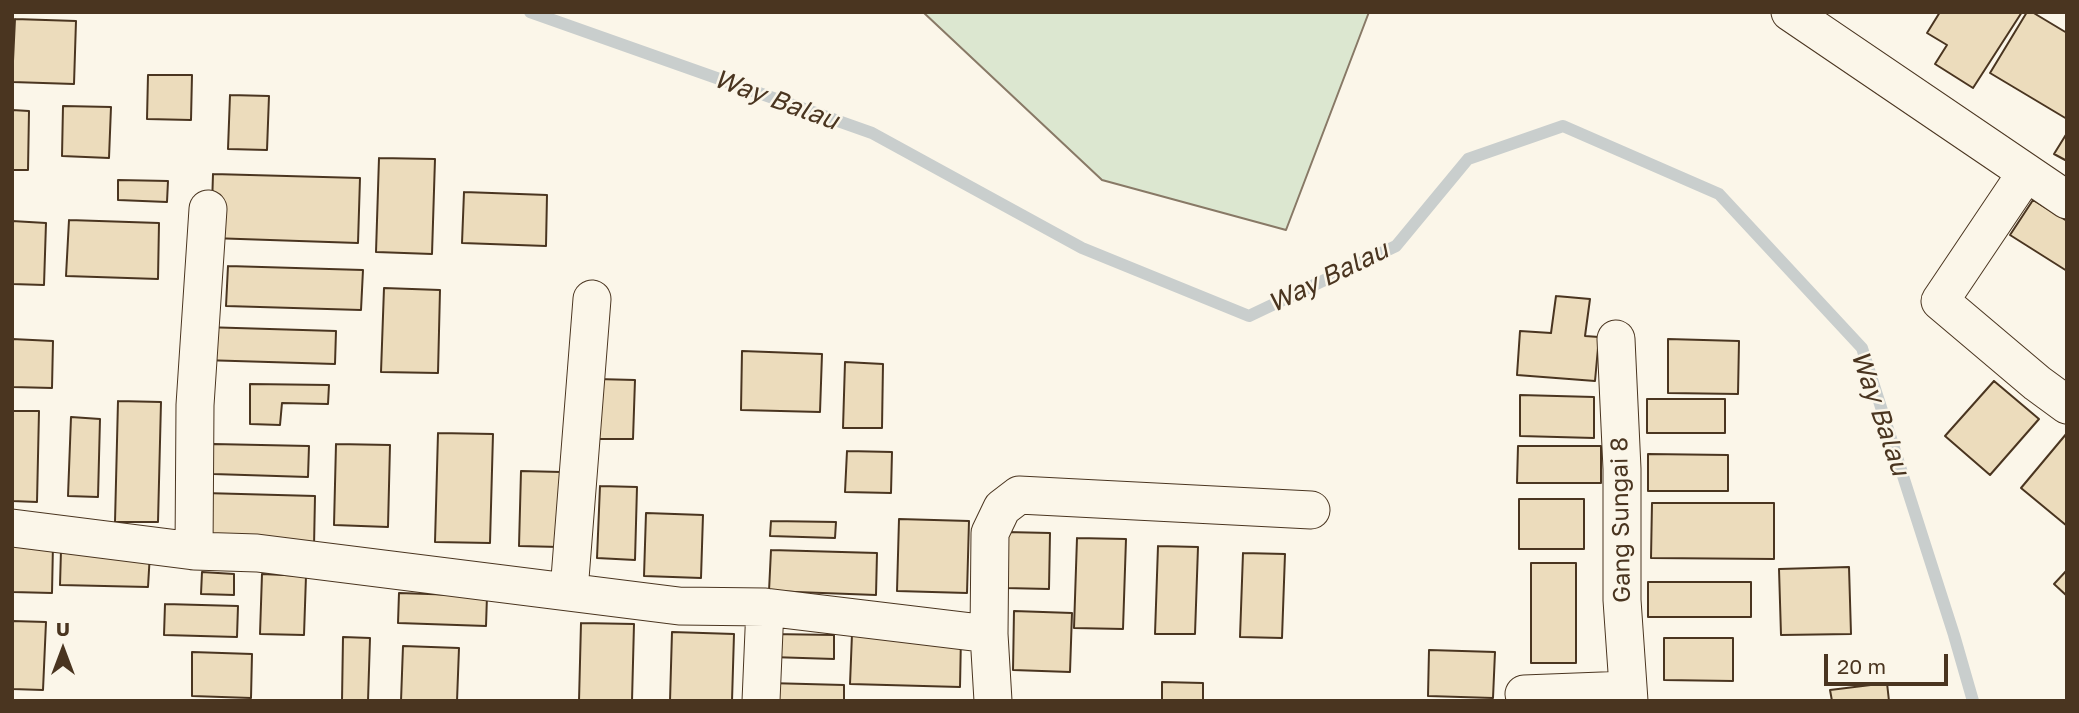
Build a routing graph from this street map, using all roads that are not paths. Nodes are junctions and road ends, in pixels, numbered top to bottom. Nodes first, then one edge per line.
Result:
1 (1790, 12) edge
2 (2026, 173) junction
3 (2067, 200) edge
4 (208, 209) dead end
5 (592, 299) dead end
6 (1616, 339) dead end
7 (2067, 405) edge
8 (1311, 510) dead end
9 (12, 528) edge
10 (194, 551) junction
11 (569, 591) junction
12 (765, 607) junction
13 (989, 634) junction
14 (1524, 694) dead end
15 (1628, 695) edge
16 (761, 701) edge
17 (993, 701) edge

1 - 2 street
2 - 3 street
2 - 7 street
4 - 10 street
5 - 11 street
6 - 15 street, Gang Sungai 8
8 - 13 street
9 - 10 street
10 - 11 street
11 - 12 street
12 - 13 street
12 - 16 street
13 - 17 street
14 - 15 street

